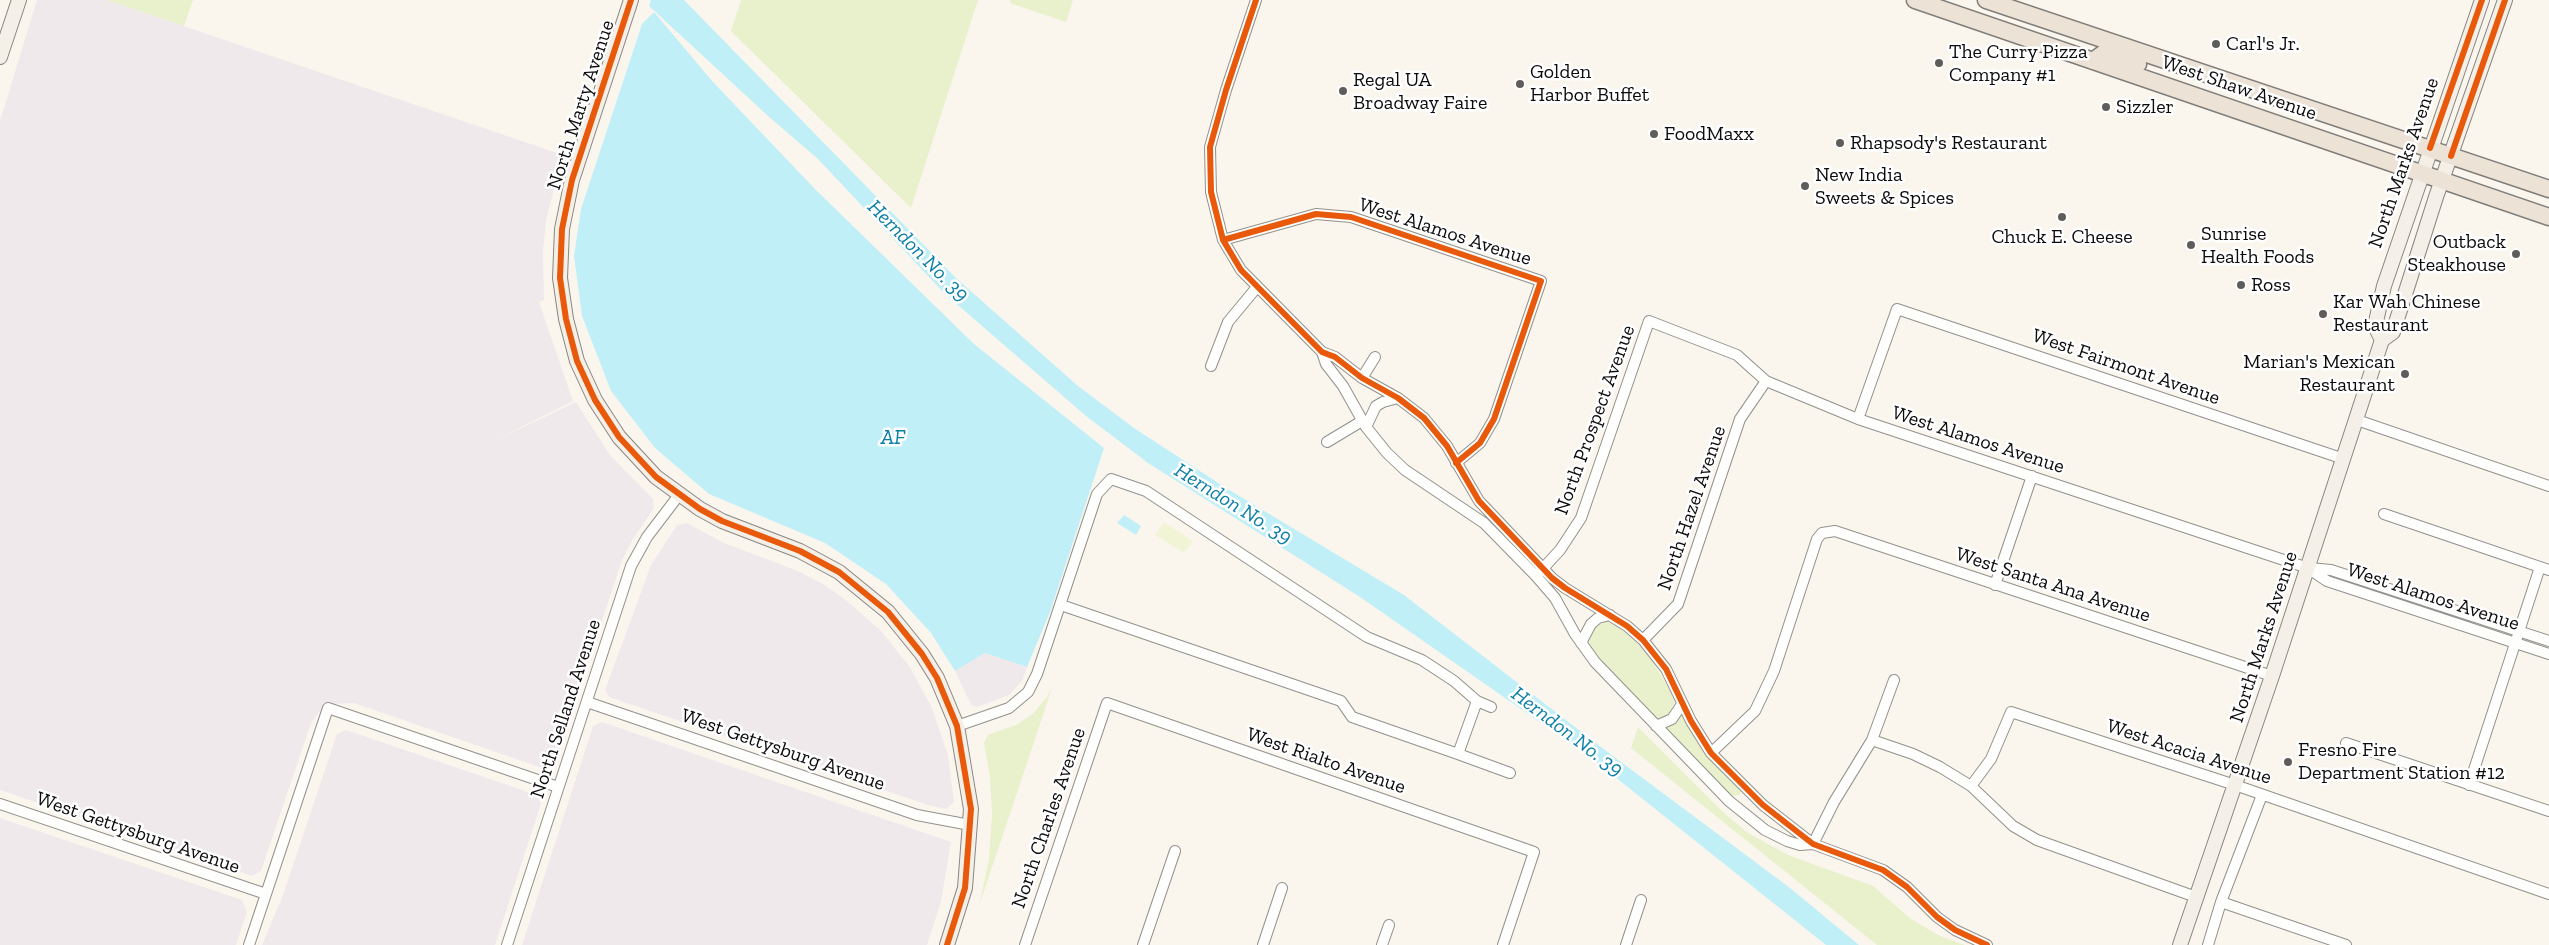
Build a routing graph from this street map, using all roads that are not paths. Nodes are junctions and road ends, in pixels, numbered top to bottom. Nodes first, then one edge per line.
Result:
1 (19, 0) edge
2 (631, 0) edge
3 (1256, 0) edge
4 (1915, 0) edge
5 (1986, 0) edge
6 (2482, 0) edge
7 (2494, 0) edge
8 (2505, 0) edge
9 (2498, 20) junction
10 (1984, 24) junction
11 (2107, 41) junction
12 (0, 57) edge
13 (2093, 61) junction
14 (2297, 104) junction
15 (2430, 148) junction
16 (2451, 156) junction
17 (2421, 173) junction
18 (2442, 180) junction
19 (2549, 189) edge
20 (2549, 217) edge
21 (1223, 240) junction
22 (1257, 286) junction
23 (1649, 321) joint
24 (2382, 340) junction
25 (1322, 352) junction
26 (1375, 356) dead end
27 (1210, 366) dead end
28 (1362, 378) junction
29 (1766, 381) junction
30 (1398, 398) junction
31 (1858, 419) junction
32 (2357, 420) junction
33 (1364, 424) junction
34 (1328, 442) dead end
35 (2344, 459) junction
36 (1456, 463) junction
37 (2032, 476) junction
38 (2549, 486) edge
39 (679, 495) junction
40 (2384, 514) dead end
41 (2308, 568) junction
42 (2545, 568) edge
43 (1539, 572) junction
44 (1995, 584) junction
45 (1061, 605) junction
46 (1610, 615) junction
47 (2519, 631) junction
48 (1643, 640) junction
49 (2549, 641) edge
50 (1581, 643) junction
51 (2515, 643) junction
52 (2549, 654) edge
53 (2272, 676) junction
54 (1894, 680) dead end
55 (1477, 701) junction
56 (587, 702) junction
57 (1107, 703) joint
58 (1682, 704) junction
59 (1491, 707) dead end
60 (957, 726) junction
61 (1656, 726) junction
62 (1872, 740) junction
63 (2346, 743) dead end
64 (1711, 752) junction
65 (1458, 754) junction
66 (1510, 773) dead end
67 (2469, 784) junction
68 (2235, 785) junction
69 (1971, 786) junction
70 (558, 787) junction
71 (2262, 795) junction
72 (0, 804) edge
73 (2549, 811) edge
74 (970, 825) junction
75 (1813, 844) junction
76 (1175, 851) dead end
77 (1282, 888) dead end
78 (266, 894) junction
79 (2549, 894) edge
80 (2196, 897) junction
81 (1641, 900) dead end
82 (2221, 902) junction
83 (1389, 925) dead end
84 (249, 945) edge
85 (507, 945) edge
86 (947, 945) edge
87 (1025, 945) edge
88 (1143, 945) edge
89 (1263, 945) edge
90 (1382, 945) edge
91 (1503, 945) edge
92 (1626, 945) edge
93 (1987, 945) edge
94 (2180, 945) edge
95 (2208, 945) edge
96 (2346, 945) edge

1 - 12 main road
2 - 39 main road, North Marty Avenue
3 - 21 street
4 - 10 main road, West Shaw Avenue
5 - 11 main road, West Shaw Avenue
6 - 15 main road, North Marks Avenue
7 - 9 main road
8 - 9 main road, North Marks Avenue
9 - 16 main road, North Marks Avenue
10 - 11 main road
10 - 13 main road, West Shaw Avenue
11 - 14 main road, West Shaw Avenue
13 - 14 main road
13 - 17 main road, West Shaw Avenue
14 - 15 main road, West Shaw Avenue
15 - 16 main road, West Shaw Avenue
15 - 17 main road, North Marks Avenue
16 - 18 main road, North Marks Avenue
16 - 19 main road, West Shaw Avenue
17 - 18 main road, West Shaw Avenue
17 - 24 main road, North Marks Avenue
18 - 20 main road, West Shaw Avenue
18 - 24 main road, North Marks Avenue
21 - 22 street
21 - 36 street, West Alamos Avenue
22 - 25 street
22 - 27 street
23 - 29 street, West Alamos Avenue
23 - 43 street, North Prospect Avenue
24 - 32 main road, North Marks Avenue
25 - 28 street
25 - 33 street
26 - 28 street
28 - 30 street
29 - 31 street, West Alamos Avenue
29 - 48 street, North Hazel Avenue
30 - 33 street
30 - 36 street
31 - 35 street, West Fairmont Avenue
31 - 37 street, West Alamos Avenue
32 - 35 main road, North Marks Avenue
32 - 38 street
33 - 34 street
33 - 43 street
35 - 41 main road, North Marks Avenue
36 - 43 street
37 - 41 street, West Alamos Avenue
37 - 44 street
39 - 56 street, North Selland Avenue
39 - 60 main road, North Marty Avenue
40 - 42 street
41 - 47 street, West Alamos Avenue
41 - 51 street, West Alamos Avenue
41 - 53 main road, North Marks Avenue
42 - 47 street
43 - 46 street
43 - 50 street
44 - 53 street, West Santa Ana Avenue
44 - 64 street, West Santa Ana Avenue
45 - 55 street
45 - 60 street
45 - 65 street
46 - 48 street
46 - 50 street
47 - 49 street, West Alamos Avenue
47 - 51 street
48 - 58 street
50 - 61 street
51 - 52 street, West Alamos Avenue
51 - 67 street
53 - 68 main road, North Marks Avenue
54 - 62 street
55 - 59 street
55 - 65 street
56 - 70 street, North Selland Avenue
56 - 74 street, West Gettysburg Avenue
57 - 87 street, North Charles Avenue
57 - 91 street, West Rialto Avenue
58 - 61 street
58 - 64 street
60 - 74 main road, North Marty Avenue
61 - 75 street
62 - 69 street
62 - 75 street
63 - 67 street
64 - 75 street
65 - 66 street
67 - 73 street
68 - 69 street, West Acacia Avenue
68 - 71 street, West Acacia Avenue
68 - 80 main road, North Marks Avenue
69 - 80 street
70 - 78 street
70 - 85 street, North Selland Avenue
71 - 79 street, West Acacia Avenue
71 - 82 street
72 - 78 street, West Gettysburg Avenue
74 - 86 main road, North Marty Avenue
75 - 93 street
76 - 88 street
77 - 89 street
78 - 84 street
80 - 94 main road, North Marks Avenue
81 - 92 street
82 - 95 street
82 - 96 street
83 - 90 street

